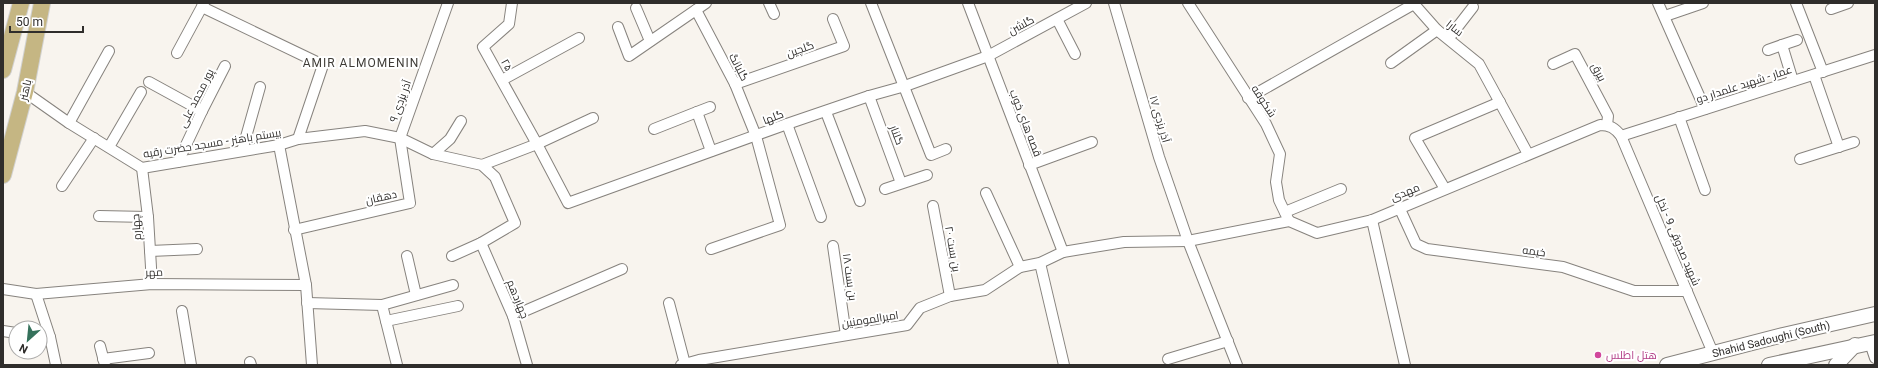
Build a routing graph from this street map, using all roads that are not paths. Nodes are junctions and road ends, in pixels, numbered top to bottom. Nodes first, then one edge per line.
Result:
1 (21, 3) edge
2 (42, 3) edge
3 (448, 3) edge
4 (512, 3) edge
5 (706, 3) edge
6 (769, 3) edge
7 (871, 3) edge
8 (968, 3) edge
9 (1086, 3) edge
10 (1115, 3) edge
11 (1188, 3) edge
12 (1415, 3) edge
13 (1658, 3) edge
14 (1703, 3) edge
15 (1796, 3) edge
16 (1848, 3) edge
17 (203, 5) edge
18 (636, 8) dead end
19 (1473, 8) dead end
20 (1831, 8) dead end
21 (696, 10) junction
22 (774, 14) dead end
23 (1665, 16) junction
24 (833, 19) dead end
25 (1057, 19) junction
26 (618, 27) dead end
27 (1437, 30) junction
28 (580, 38) dead end
29 (1449, 38) junction
30 (1796, 40) dead end
31 (650, 41) junction
32 (1782, 46) junction
33 (1768, 50) dead end
34 (109, 51) dead end
35 (177, 53) dead end
36 (1075, 54) dead end
37 (1875, 55) edge
38 (988, 56) junction
39 (1391, 63) dead end
40 (1553, 64) dead end
41 (225, 66) dead end
42 (3, 70) edge
43 (1819, 74) junction
44 (502, 80) junction
45 (1793, 81) junction
46 (149, 82) dead end
47 (735, 84) junction
48 (905, 86) junction
49 (260, 88) dead end
50 (25, 92) junction
51 (141, 92) dead end
52 (870, 96) junction
53 (1248, 98) junction
54 (1500, 102) junction
55 (710, 108) dead end
56 (1706, 109) junction
57 (202, 111) junction
58 (697, 112) junction
59 (826, 112) junction
60 (1679, 117) junction
61 (593, 118) dead end
62 (461, 121) dead end
63 (69, 123) junction
64 (787, 124) junction
65 (1607, 125) junction
66 (654, 129) dead end
67 (756, 136) junction
68 (1621, 136) junction
69 (94, 138) junction
70 (400, 138) junction
71 (298, 139) junction
72 (1092, 142) dead end
73 (1854, 142) dead end
74 (537, 144) junction
75 (279, 146) junction
76 (108, 147) junction
77 (1839, 147) junction
78 (946, 149) dead end
79 (242, 151) junction
80 (711, 151) junction
81 (433, 154) junction
82 (1528, 154) junction
83 (1800, 159) dead end
84 (178, 162) junction
85 (482, 164) junction
86 (1029, 165) junction
87 (142, 168) junction
88 (928, 174) dead end
89 (3, 175) edge
90 (901, 183) junction
91 (62, 186) dead end
92 (885, 189) dead end
93 (1341, 189) dead end
94 (1445, 189) junction
95 (1705, 190) dead end
96 (986, 193) dead end
97 (860, 201) dead end
98 (568, 203) joint
99 (933, 206) dead end
100 (1400, 207) junction
101 (100, 216) dead end
102 (148, 217) junction
103 (821, 217) dead end
104 (1287, 217) junction
105 (1372, 220) junction
106 (294, 230) junction
107 (1188, 241) junction
108 (481, 243) junction
109 (833, 246) dead end
110 (197, 249) dead end
111 (711, 249) dead end
112 (150, 251) junction
113 (1063, 252) junction
114 (407, 256) dead end
115 (452, 256) dead end
116 (1040, 263) junction
117 (1020, 267) junction
118 (622, 269) dead end
119 (152, 284) junction
120 (306, 285) junction
121 (453, 285) dead end
122 (3, 289) edge
123 (1687, 291) junction
124 (36, 294) junction
125 (416, 294) junction
126 (950, 296) junction
127 (307, 303) junction
128 (669, 303) dead end
129 (382, 305) junction
130 (458, 306) dead end
131 (182, 312) dead end
132 (1875, 314) edge
133 (513, 316) junction
134 (41, 320) edge
135 (386, 321) junction
136 (846, 335) junction
137 (1228, 341) junction
138 (1872, 342) edge
139 (48, 345) edge
140 (1856, 345) junction
141 (100, 346) dead end
142 (149, 353) dead end
143 (1713, 353) junction
144 (1875, 358) edge
145 (1168, 359) dead end
146 (104, 362) edge
147 (700, 363) edge
148 (1789, 363) edge
149 (683, 364) edge
150 (56, 365) edge
151 (191, 365) edge
152 (312, 365) edge
153 (397, 365) edge
154 (527, 365) edge
155 (1064, 365) edge
156 (1237, 365) edge
157 (1405, 365) edge
158 (1667, 365) edge
159 (1769, 365) edge
160 (1836, 365) edge

1 - 42 main road
2 - 50 main road, باهنر
3 - 70 street, آذر یزدی ۹
4 - 44 street, ۲۵
5 - 21 street
6 - 22 street
7 - 48 street
8 - 38 street, قصه های خوب
9 - 25 street, گلشن
10 - 107 street, آذر یزدی ۱۷
11 - 53 street, شکوفه
12 - 27 street, سارا
12 - 53 street, سارا
13 - 23 street
14 - 23 street
15 - 43 street
16 - 20 street
17 - 35 street
17 - 71 street
18 - 31 street
19 - 29 street
21 - 31 street
21 - 47 street, گلبانگ
23 - 56 street
24 - 47 street, گلچین
25 - 36 street
25 - 38 street, گلشن
26 - 31 street
27 - 29 street, سارا
27 - 39 street
28 - 44 street
29 - 54 street, سارا
30 - 32 street
32 - 33 street
32 - 45 street
34 - 63 street
37 - 43 street, عمار - شهید علمدار دو
38 - 48 street, گلها
38 - 86 street, قصه های خوب
40 - 65 street, بیرق
41 - 57 street, پور محمد علی
43 - 45 street, عمار - شهید علمدار دو
43 - 77 street
44 - 74 street, ۲۵
45 - 56 street, عمار - شهید علمدار دو
46 - 57 street
47 - 67 street, گلبانگ
48 - 52 street, گلها
48 - 78 street
49 - 79 street
50 - 63 street, بیستم باهنر - مسجد حضرت رقیه
50 - 89 main road, باهنر
51 - 76 street
52 - 59 street, گلها
52 - 90 street, گلنار
53 - 104 street, شکوفه
54 - 82 street, سارا
54 - 94 street
55 - 58 street
56 - 60 street, عمار - شهید علمدار دو
57 - 84 street, پور محمد علی
58 - 66 street
58 - 80 street
59 - 64 street, گلها
59 - 97 street
60 - 68 street, عمار - شهید علمدار دو
60 - 95 street
61 - 74 street
62 - 81 street
63 - 69 street, بیستم باهنر - مسجد حضرت رقیه
64 - 67 street, گلها
64 - 103 street
65 - 68 street
65 - 82 street, مهدی
67 - 80 street, گلها
67 - 111 street, گلبانگ
68 - 123 street, شهید صدوقی 9 - نخل
69 - 76 street, بیستم باهنر - مسجد حضرت رقیه
69 - 91 street
70 - 71 street, بیستم باهنر - مسجد حضرت رقیه
70 - 81 street, بیستم باهنر - مسجد حضرت رقیه
70 - 106 street, دهقان
71 - 75 street, بیستم باهنر - مسجد حضرت رقیه
72 - 86 street
73 - 77 street
74 - 85 street
74 - 98 street, ۲۵
75 - 79 street, بیستم باهنر - مسجد حضرت رقیه
75 - 106 street
76 - 87 street, بیستم باهنر - مسجد حضرت رقیه
77 - 83 street
79 - 84 street, بیستم باهنر - مسجد حضرت رقیه
80 - 98 street, گلها
81 - 85 street, بیستم باهنر - مسجد حضرت رقیه
82 - 94 street, مهدی
84 - 87 street, بیستم باهنر - مسجد حضرت رقیه
85 - 108 street
86 - 113 street, قصه های خوب
87 - 102 street, چهارم
88 - 90 street
90 - 92 street
93 - 104 street
94 - 100 street, مهدی
96 - 117 street
99 - 126 street, بن بست ۲۰
100 - 105 street, مهدی
100 - 123 street, خیمه
101 - 102 street
102 - 112 street, چهارم
104 - 105 street, مهدی
104 - 107 street
105 - 157 street
106 - 120 street
107 - 113 street, امیرالمومنین
107 - 137 street, آذر یزدی ۱۷
108 - 115 street
108 - 133 street, چهاردهم
109 - 136 street, بن بست ۱۸
110 - 112 street
112 - 119 street, چهارم
113 - 116 street, امیرالمومنین
114 - 125 street
116 - 117 street, امیرالمومنین
116 - 155 street
117 - 126 street, امیرالمومنین
118 - 133 street
119 - 120 street, مهر
119 - 124 street, مهر
120 - 127 street
121 - 125 street
122 - 124 street, مهر
123 - 143 street, شهید صدوقی 9 - نخل
124 - 134 street
125 - 129 street
126 - 136 street, امیرالمومنین
127 - 129 street
127 - 152 street
128 - 149 street
129 - 135 street
130 - 135 street
131 - 151 street
132 - 143 main road, Shahid Sadoughi (South)
133 - 154 street, چهاردهم
135 - 153 street
136 - 147 street, امیرالمومنین
137 - 145 street
137 - 156 street, آذر یزدی ۱۷
138 - 140 main road
138 - 144 street
139 - 150 street
140 - 148 main road
140 - 160 main road
141 - 146 street
142 - 146 street
143 - 158 main road, Shahid Sadoughi (South)
147 - 149 street, امیرالمومنین
148 - 159 main road

